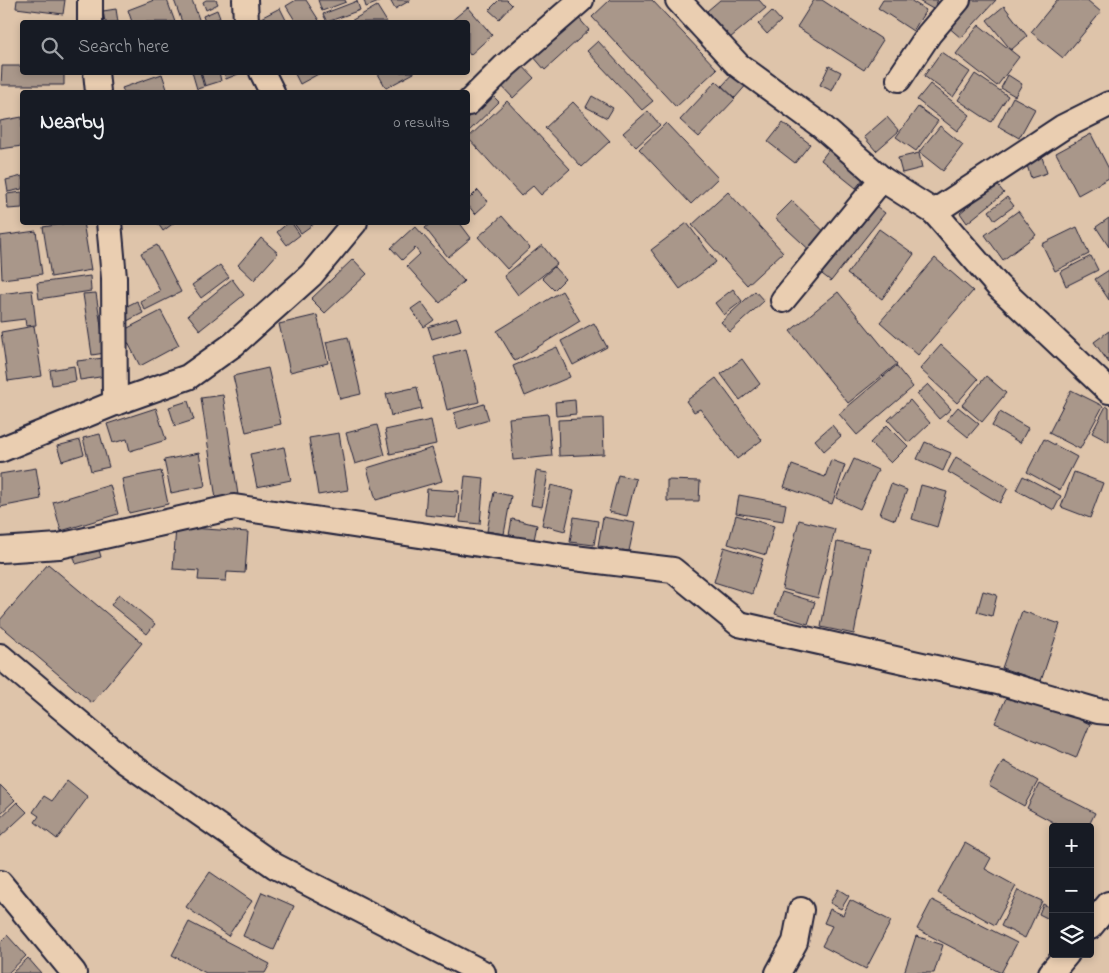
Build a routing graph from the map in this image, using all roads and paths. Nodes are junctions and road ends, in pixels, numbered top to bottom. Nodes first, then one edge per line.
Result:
1 (90, 0) edge
2 (245, 0) edge
3 (582, 0) edge
4 (678, 0) edge
5 (958, 0) edge
6 (90, 20) edge
7 (246, 20) edge
8 (96, 75) edge
9 (264, 75) edge
10 (899, 79) dead end
11 (98, 90) edge
12 (271, 90) edge
13 (470, 101) edge
14 (1109, 104) edge
15 (882, 179) junction
16 (934, 212) junction
17 (109, 225) edge
18 (349, 225) edge
19 (783, 300) dead end
20 (1109, 391) edge
21 (115, 403) junction
22 (0, 450) edge
23 (0, 550) edge
24 (0, 656) edge
25 (1109, 712) edge
26 (0, 883) edge
27 (1109, 904) edge
28 (801, 910) dead end
29 (1094, 922) edge
30 (1064, 958) edge
31 (74, 973) edge
32 (483, 973) edge
33 (778, 973) edge
34 (1051, 973) edge

1 - 6 street
2 - 7 street
3 - 13 street
4 - 15 street
5 - 10 street
8 - 11 street
9 - 12 street
14 - 16 street
15 - 16 street
15 - 19 street
16 - 20 street
17 - 21 street
18 - 21 street
21 - 22 street
23 - 25 street
24 - 32 street
26 - 31 street
27 - 29 street
28 - 33 street
30 - 34 street

